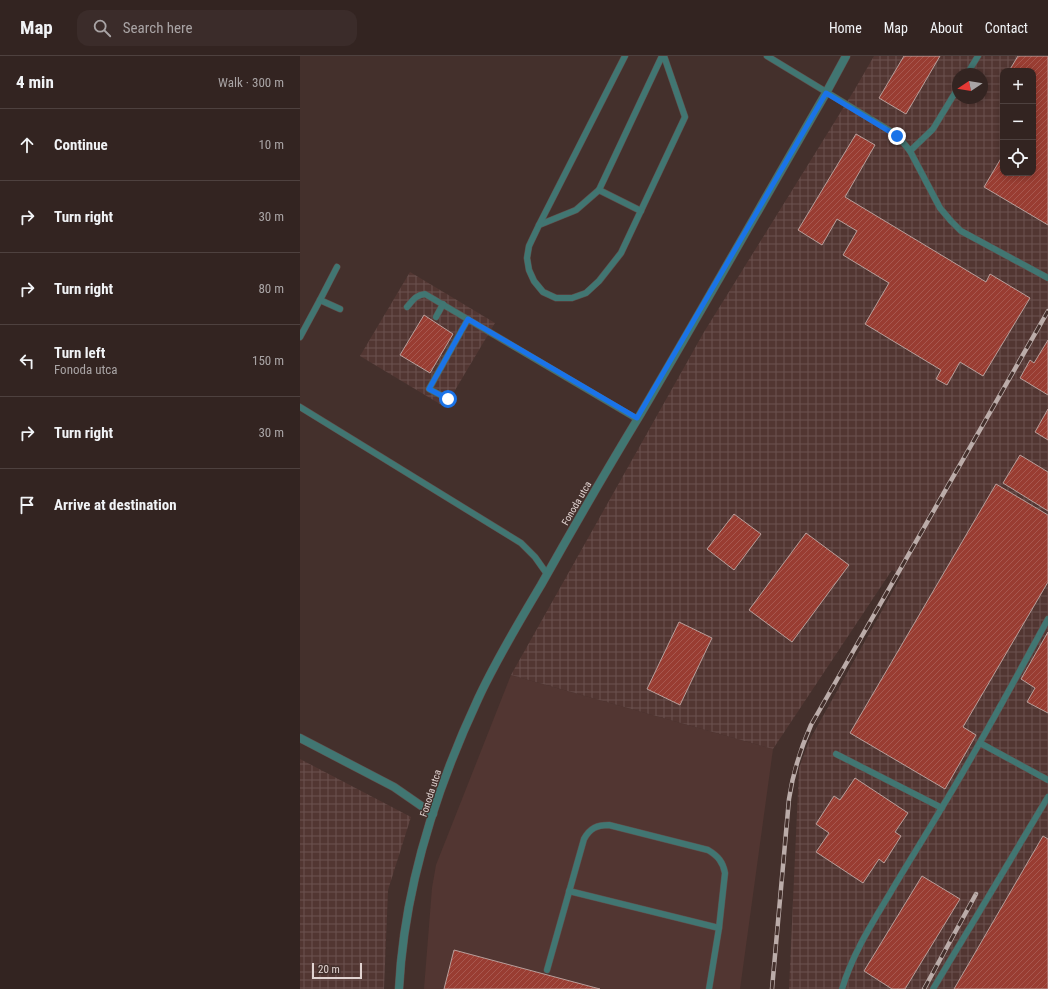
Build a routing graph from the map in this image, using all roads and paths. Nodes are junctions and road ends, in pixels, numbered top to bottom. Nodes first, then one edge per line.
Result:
1 (625, 56) edge
2 (663, 56) edge
3 (767, 56) edge
4 (846, 56) edge
5 (978, 56) edge
6 (971, 68) edge
7 (826, 93) junction
8 (952, 98) edge
9 (910, 151) junction
10 (599, 190) junction
11 (640, 211) junction
12 (539, 225) junction
13 (336, 267) dead end
14 (1048, 278) edge
15 (320, 300) junction
16 (442, 304) junction
17 (407, 307) dead end
18 (340, 309) dead end
19 (436, 317) dead end
20 (468, 319) junction
21 (300, 337) edge
22 (448, 399) dead end
23 (300, 407) edge
24 (637, 418) junction
25 (547, 574) junction
26 (1048, 619) edge
27 (300, 738) edge
28 (980, 743) junction
29 (836, 754) dead end
30 (1048, 780) edge
31 (1048, 797) edge
32 (942, 808) junction
33 (434, 814) junction
34 (570, 891) junction
35 (719, 928) junction
36 (547, 970) dead end
37 (399, 989) edge
38 (709, 989) edge
39 (842, 989) edge
40 (933, 989) edge

1 - 12 lane
2 - 10 lane
2 - 11 lane
3 - 7 lane
4 - 7 street, Fonoda utca
5 - 6 lane
7 - 9 lane
7 - 24 street, Fonoda utca
8 - 9 lane
9 - 14 lane
10 - 11 lane
10 - 12 lane
11 - 12 lane
13 - 15 lane
15 - 18 lane
15 - 21 lane
16 - 17 lane
16 - 19 lane
16 - 20 lane
20 - 22 lane
20 - 24 lane
23 - 25 lane
24 - 25 street, Fonoda utca
25 - 33 street, Fonoda utca
26 - 28 lane
27 - 33 street
28 - 30 lane
28 - 32 lane
29 - 32 lane
31 - 40 lane
32 - 39 lane
33 - 37 street, Fonoda utca
34 - 35 lane
34 - 35 lane
34 - 36 lane
35 - 38 lane

